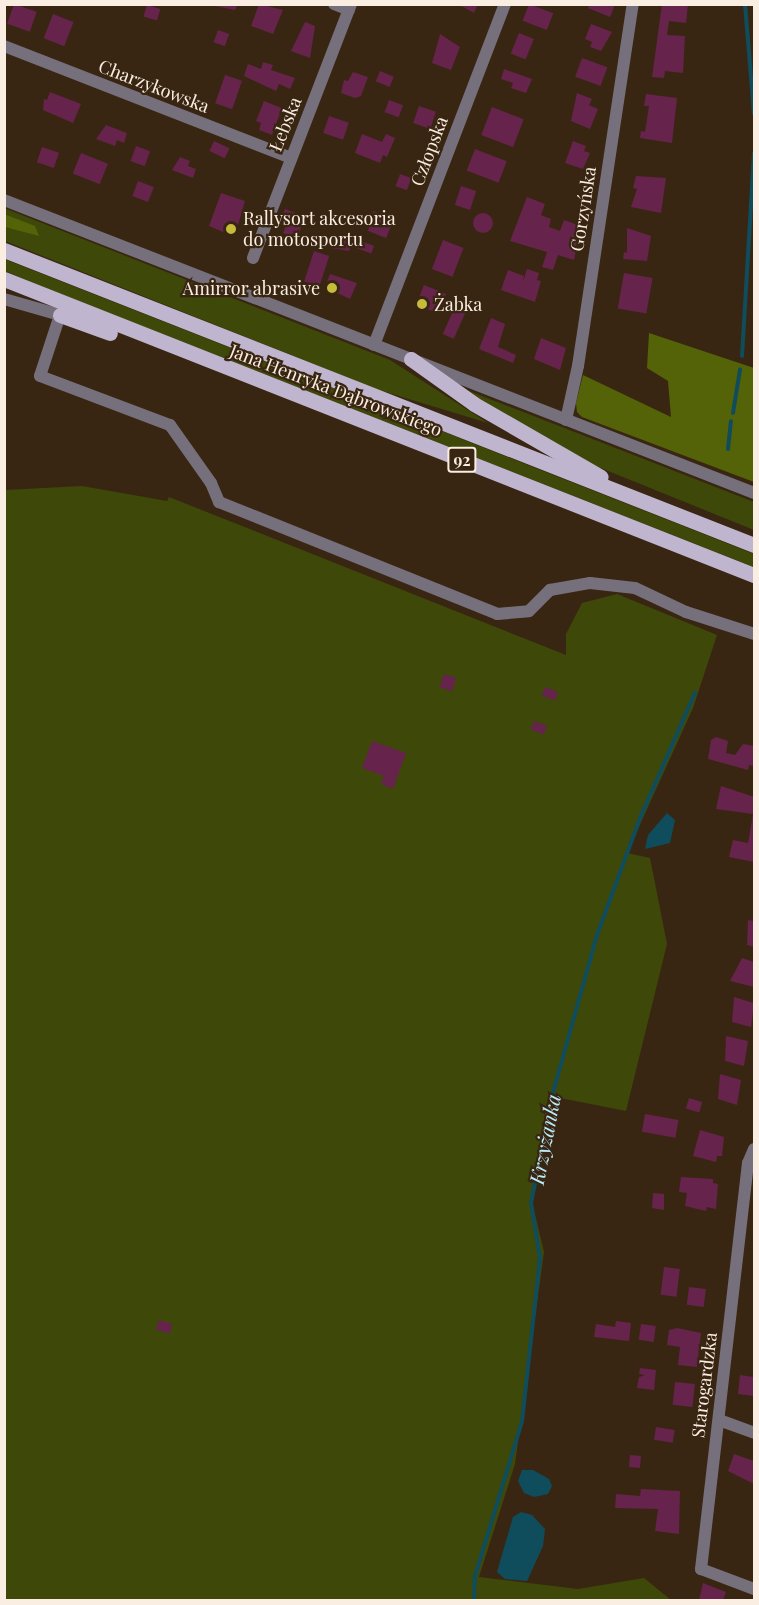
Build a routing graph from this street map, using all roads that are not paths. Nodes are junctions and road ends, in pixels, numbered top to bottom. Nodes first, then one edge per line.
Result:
1 (334, 4) edge
2 (505, 4) edge
3 (633, 4) edge
4 (350, 7) edge
5 (4, 46) edge
6 (291, 158) junction
7 (4, 200) edge
8 (4, 250) edge
9 (254, 258) dead end
10 (4, 279) edge
11 (4, 299) edge
12 (60, 315) junction
13 (169, 345) junction
14 (374, 345) junction
15 (411, 359) junction
16 (566, 420) junction
17 (754, 493) edge
18 (653, 506) junction
19 (754, 545) edge
20 (754, 575) edge
21 (754, 634) edge
22 (754, 1149) edge
23 (718, 1419) junction
24 (754, 1433) edge
25 (754, 1589) edge

1 - 4 street
2 - 14 street, Człopska
3 - 16 street, Gorzyńska
4 - 6 street, Łebska
5 - 6 street, Charzykowska
6 - 9 street, Łebska
7 - 14 street
8 - 18 main road, Jana Henryka Dąbrowskiego / 92
10 - 13 main road, Jana Henryka Dąbrowskiego / 92
11 - 12 street
12 - 13 main road
12 - 21 street
13 - 20 main road, Jana Henryka Dąbrowskiego / 92
14 - 15 street
15 - 16 street
15 - 18 main road
16 - 17 street
18 - 19 main road, Jana Henryka Dąbrowskiego / 92
22 - 23 street, Starogardzka
23 - 24 street
23 - 25 street, Starogardzka

